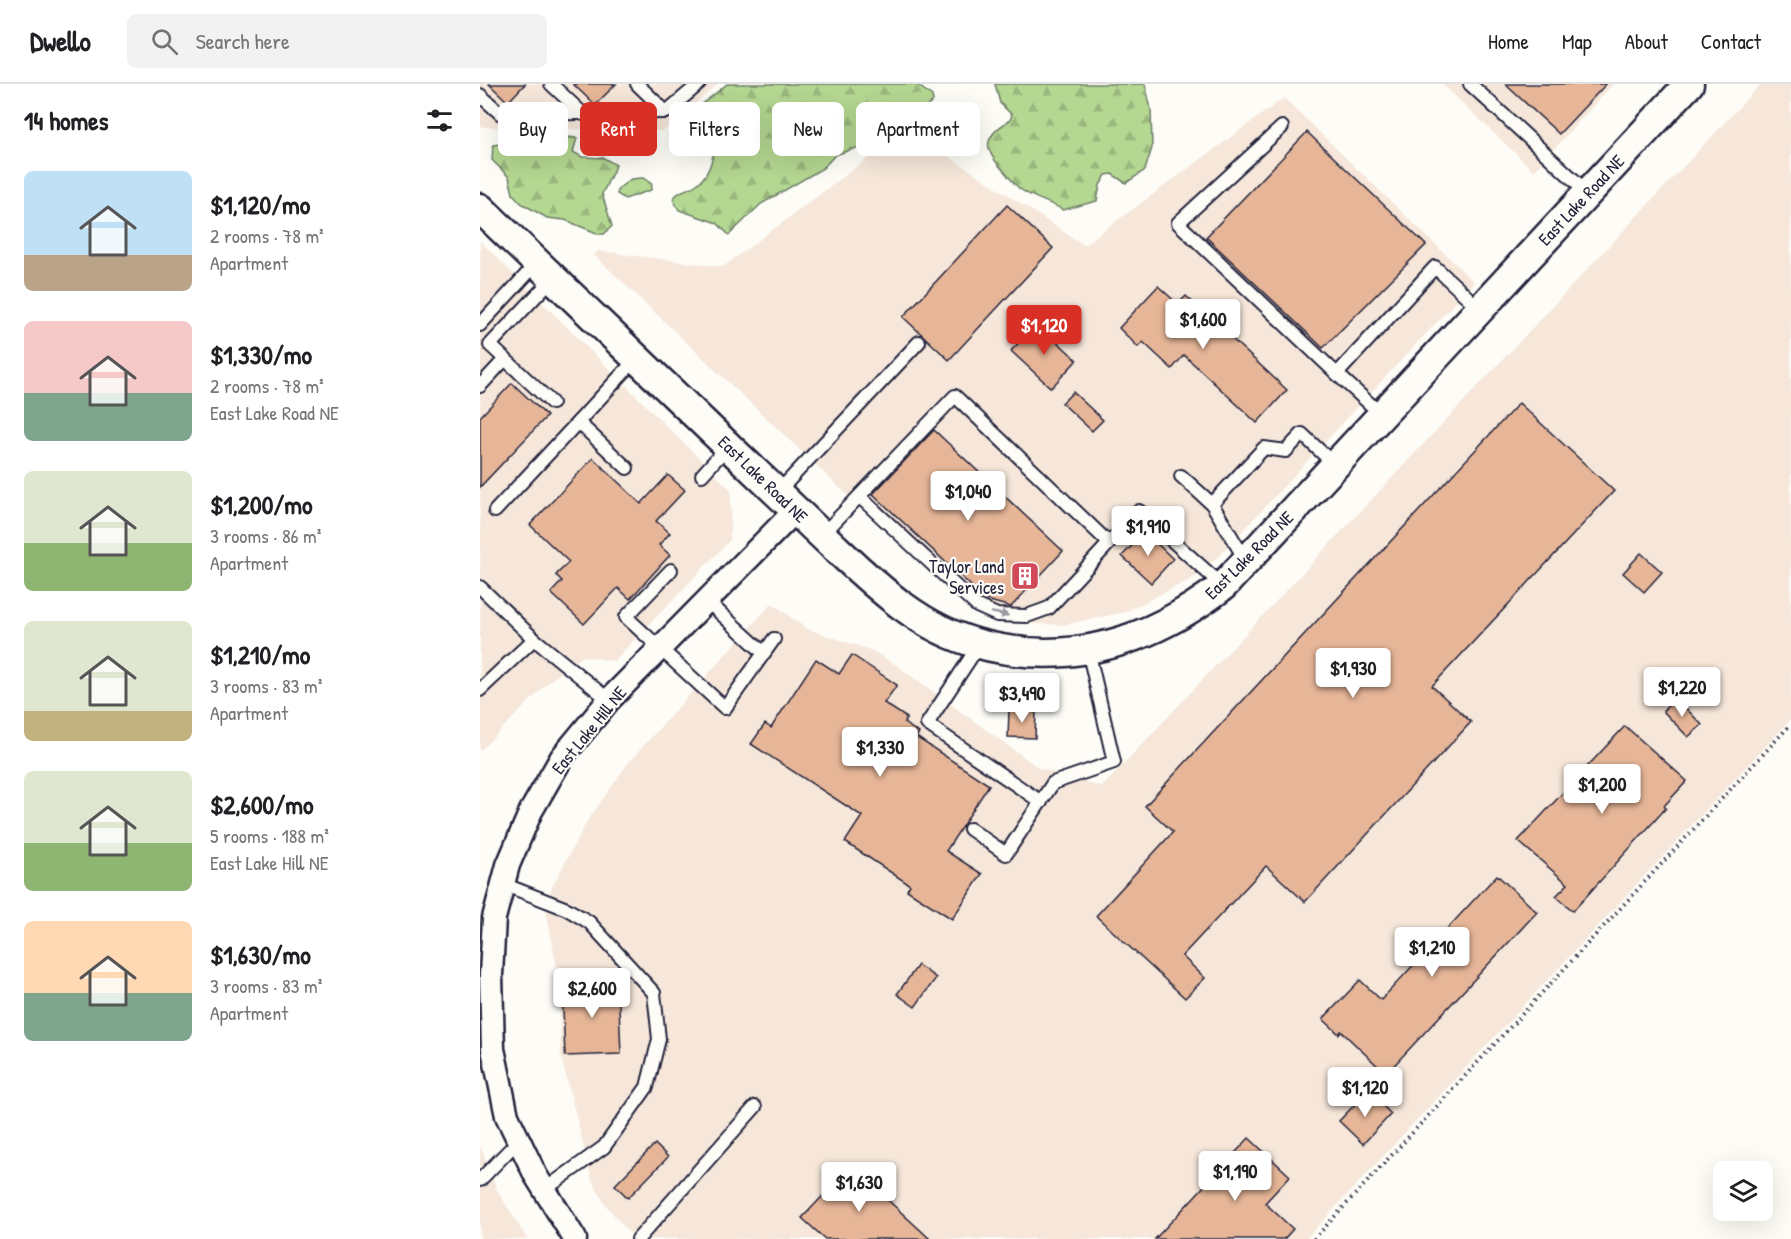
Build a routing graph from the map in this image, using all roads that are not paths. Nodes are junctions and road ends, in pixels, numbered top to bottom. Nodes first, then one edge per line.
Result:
1 (551, 84) edge
2 (637, 84) edge
3 (699, 84) edge
4 (1470, 84) edge
5 (1689, 84) edge
6 (480, 95) edge
7 (580, 112) edge
8 (657, 112) edge
9 (666, 112) junction
10 (580, 114) edge
11 (1282, 127) dead end
12 (1588, 193) junction
13 (480, 208) edge
14 (545, 270) junction
15 (1480, 309) junction
16 (480, 325) edge
17 (919, 342) dead end
18 (637, 358) junction
19 (505, 359) junction
20 (1336, 374) junction
21 (480, 386) edge
22 (552, 403) dead end
23 (1382, 415) junction
24 (578, 422) junction
25 (728, 446) junction
26 (1335, 465) junction
27 (627, 468) dead end
28 (702, 475) dead end
29 (1181, 476) dead end
30 (860, 497) junction
31 (786, 502) junction
32 (1212, 504) junction
33 (495, 511) dead end
34 (822, 535) junction
35 (1109, 543) junction
36 (1246, 561) junction
37 (671, 570) dead end
38 (1223, 586) junction
39 (480, 587) edge
40 (707, 601) junction
41 (534, 639) junction
42 (774, 639) dead end
43 (979, 644) junction
44 (660, 648) junction
45 (1088, 650) junction
46 (764, 653) junction
47 (480, 690) edge
48 (609, 700) junction
49 (1041, 802) junction
50 (970, 829) dead end
51 (503, 884) junction
52 (486, 1010) edge
53 (755, 1107) dead end
54 (519, 1140) junction
55 (480, 1180) edge
56 (544, 1190) junction
57 (575, 1239) edge
58 (638, 1239) edge

1 - 7 lane
2 - 9 lane
3 - 9 lane
4 - 12 lane
5 - 12 street, East Lake Road NE
6 - 10 lane
8 - 9 lane
11 - 20 lane
12 - 15 street, East Lake Road NE
13 - 14 street, East Lake Road NE
14 - 16 lane
14 - 18 street, East Lake Road NE
14 - 19 lane
15 - 20 lane
15 - 23 street, East Lake Road NE
17 - 31 lane
18 - 24 lane
18 - 25 street, East Lake Road NE
19 - 21 lane
19 - 22 lane
20 - 23 lane
23 - 26 street, East Lake Road NE
24 - 27 lane
24 - 33 lane
25 - 28 lane
25 - 31 street, East Lake Road NE
26 - 32 lane
26 - 36 street, East Lake Road NE
29 - 32 lane
30 - 34 lane
30 -> 35 lane
30 - 35 lane
31 - 34 street, East Lake Road NE
31 - 40 street, East Lake Hill NE
32 - 36 lane
34 - 43 street, East Lake Road NE
35 - 38 lane
36 - 38 street, East Lake Road NE
37 - 44 lane
38 - 45 street, East Lake Road NE
39 - 41 lane
40 - 44 street, East Lake Hill NE
40 - 46 lane
41 - 47 lane
41 - 48 lane
42 - 46 lane
43 - 45 street, East Lake Road NE
43 - 49 lane
44 - 46 lane
44 - 48 street, East Lake Hill NE
45 - 49 lane
48 - 51 street, East Lake Hill NE
49 - 50 lane
51 - 52 street, East Lake Hill NE
51 - 56 lane
52 - 54 street, East Lake Hill NE
53 - 58 lane
54 - 55 lane
54 - 56 street, East Lake Hill NE
56 - 57 street, East Lake Hill NE

